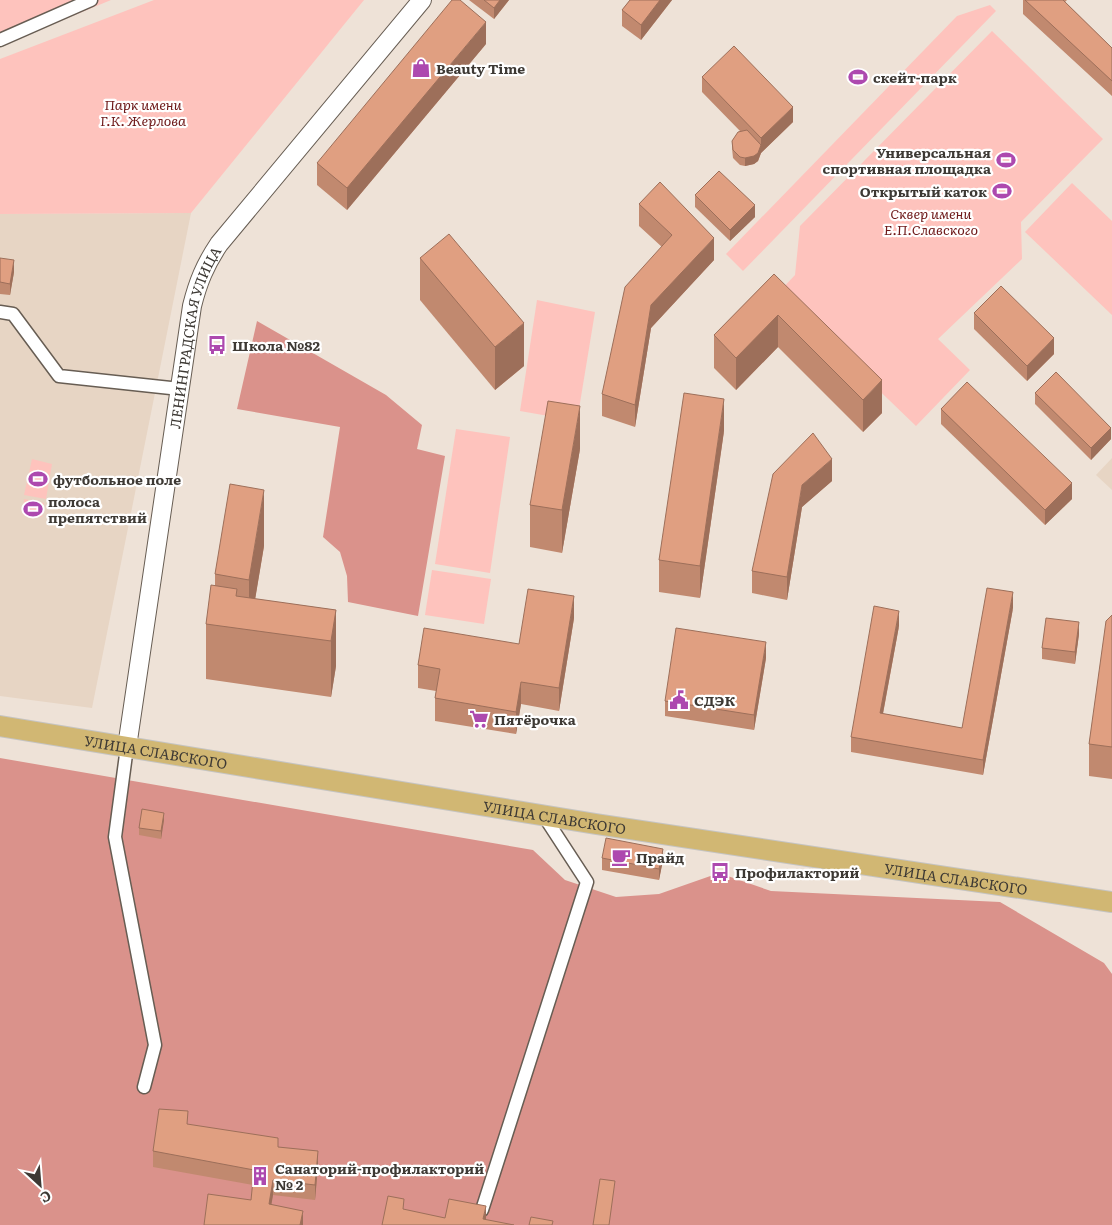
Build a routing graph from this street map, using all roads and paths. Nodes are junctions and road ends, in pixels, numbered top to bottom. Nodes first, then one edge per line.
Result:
1 (91, 0) edge
2 (422, 0) edge
3 (0, 40) edge
4 (0, 312) edge
5 (180, 389) junction
6 (0, 726) edge
7 (127, 747) junction
8 (544, 816) junction
9 (1112, 902) edge
10 (144, 1088) dead end
11 (482, 1210) edge

1 - 3 street
2 - 5 street, ЛЕНИНГРАДСКАЯ УЛИЦА
4 - 5 street
5 - 7 street, ЛЕНИНГРАДСКАЯ УЛИЦА
6 - 7 main road, УЛИЦА СЛАВСКОГО
7 - 8 main road, УЛИЦА СЛАВСКОГО
7 - 10 street
8 - 9 main road, УЛИЦА СЛАВСКОГО
8 - 11 street

